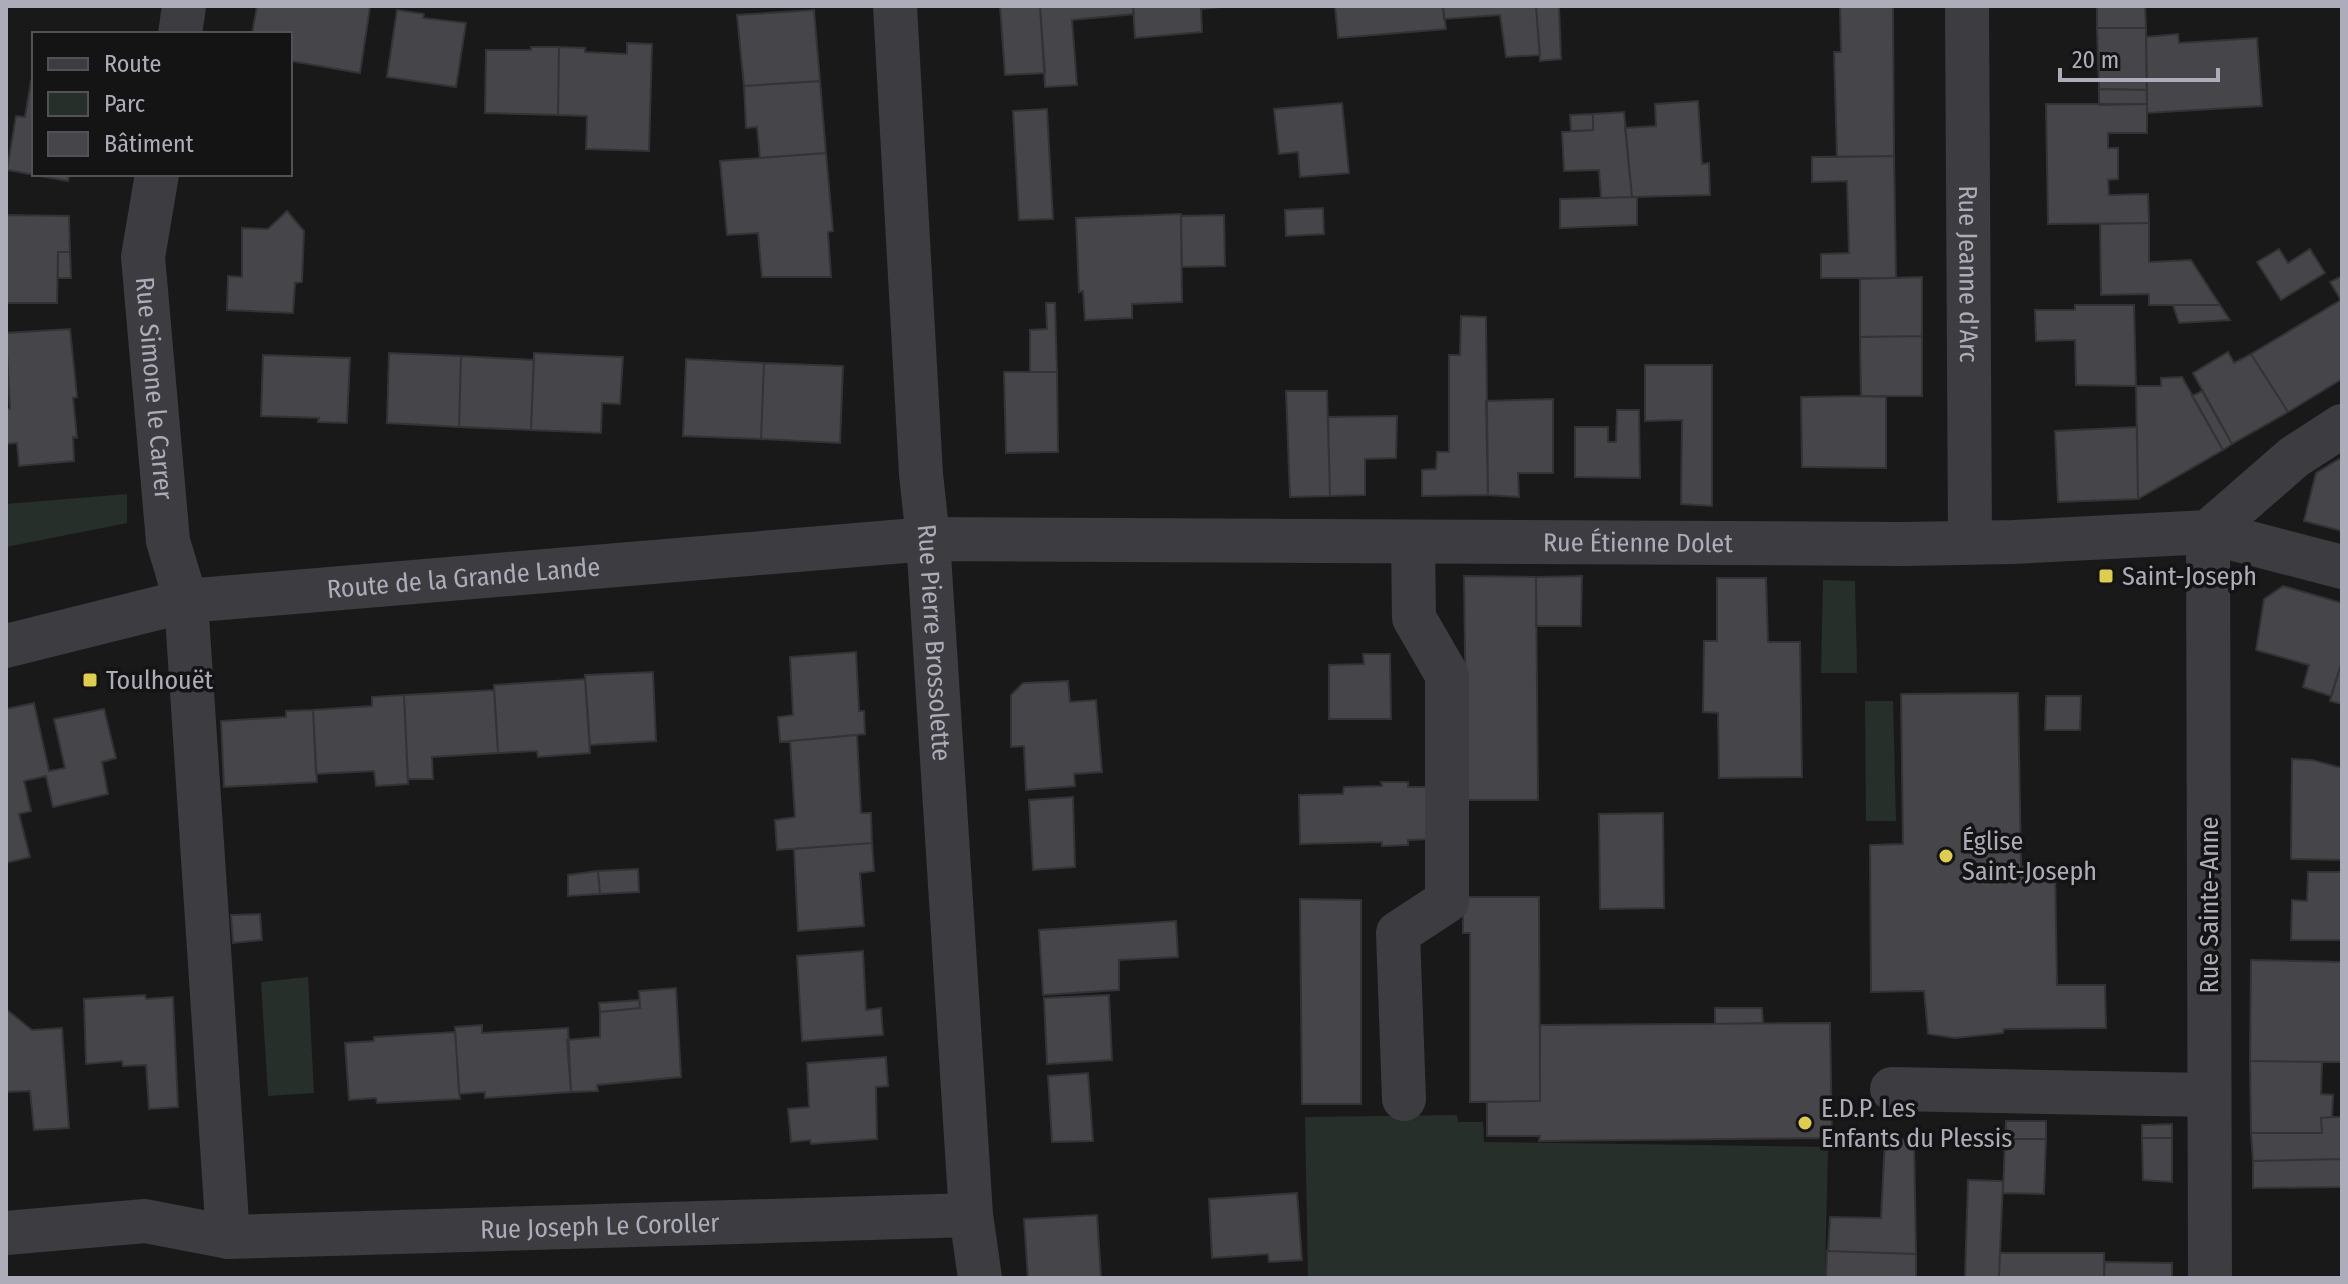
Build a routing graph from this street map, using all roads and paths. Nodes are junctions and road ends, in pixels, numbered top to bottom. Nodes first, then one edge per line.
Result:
1 (184, 6) edge
2 (895, 6) edge
3 (1967, 6) edge
4 (180, 32) edge
5 (157, 176) edge
6 (2342, 426) edge
7 (2208, 532) junction
8 (928, 539) junction
9 (1413, 542) junction
10 (1970, 542) junction
11 (2342, 567) edge
12 (186, 601) junction
13 (6, 646) edge
14 (1892, 1089) dead end
15 (2209, 1095) junction
16 (1404, 1099) dead end
17 (971, 1215) junction
18 (6, 1233) edge
19 (228, 1237) junction
20 (980, 1278) edge
21 (2210, 1278) edge

1 - 4 street
2 - 8 street, Rue Pierre Brossolette
3 - 10 street, Rue Jeanne d'Arc
5 - 12 street, Rue Simone le Carrer
6 - 7 street
7 - 10 street, Rue Étienne Dolet
7 - 11 street, Rue Étienne Dolet
7 - 15 street, Rue Sainte-Anne
8 - 9 street, Rue Étienne Dolet
8 - 12 street, Route de la Grande Lande
8 - 17 street, Rue Pierre Brossolette
9 - 10 street, Rue Étienne Dolet
9 - 16 street
12 - 13 street, Route de la Grande Lande
12 - 19 street
14 - 15 street
15 - 21 street, Rue Sainte-Anne
17 - 19 street, Rue Joseph Le Coroller
17 - 20 street, Rue Pierre Brossolette
18 - 19 street, Rue Joseph Le Coroller

